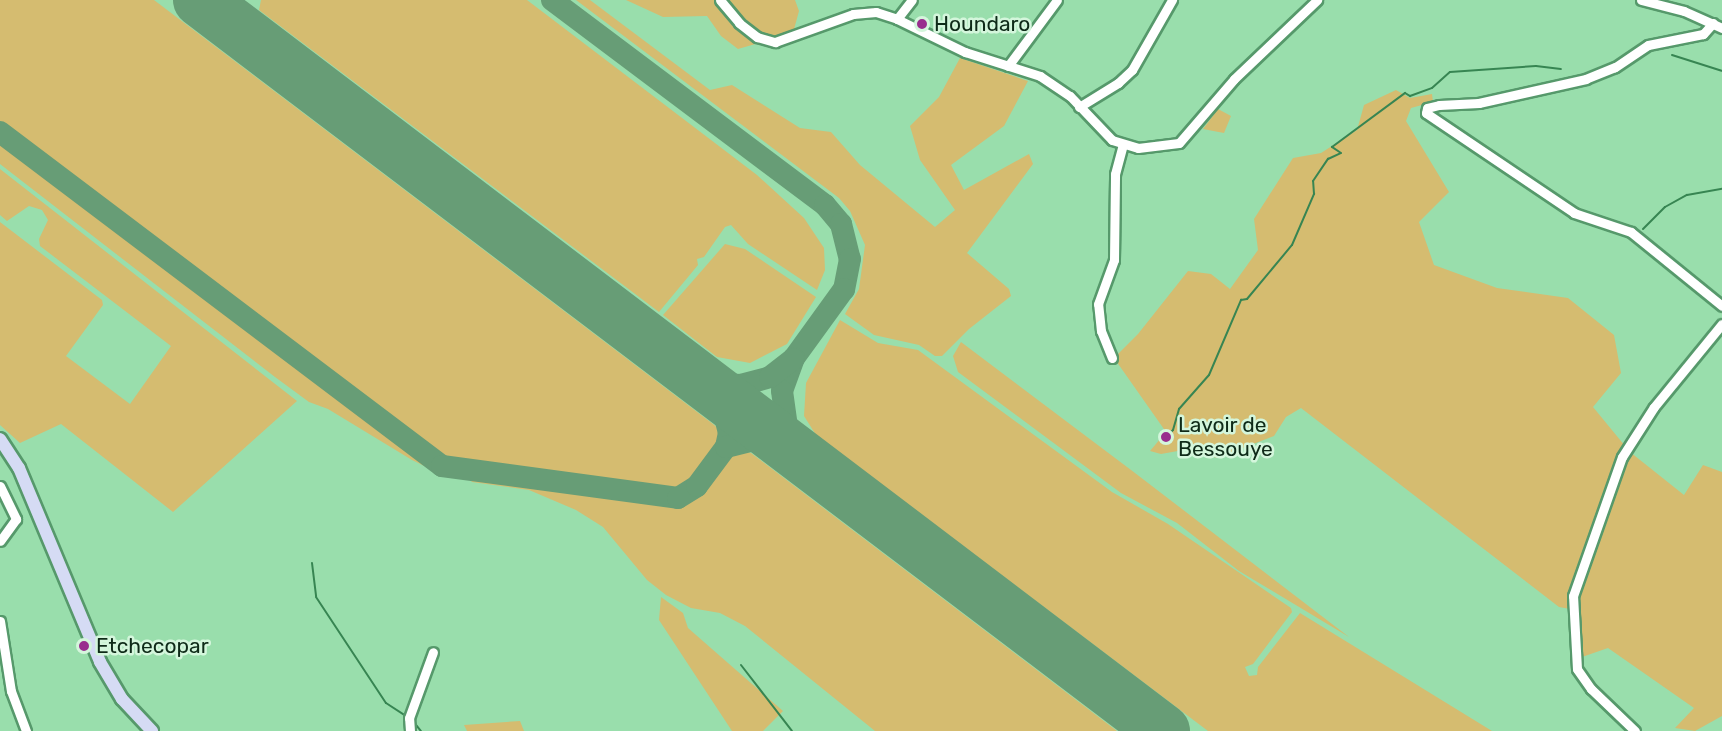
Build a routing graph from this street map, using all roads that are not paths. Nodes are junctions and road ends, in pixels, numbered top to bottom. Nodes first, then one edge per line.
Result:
1 (720, 0) edge
2 (912, 0) edge
3 (1057, 0) edge
4 (1172, 0) edge
5 (1317, 0) edge
6 (1641, 0) edge
7 (897, 20) junction
8 (1717, 25) edge
9 (1008, 66) junction
10 (1079, 107) junction
11 (1122, 145) junction
12 (1722, 306) edge
13 (1722, 324) edge
14 (1112, 358) dead end
15 (0, 439) edge
16 (0, 486) edge
17 (0, 541) edge
18 (0, 621) edge
19 (433, 652) dead end
20 (26, 731) edge
21 (152, 731) edge
22 (410, 731) edge
23 (1635, 731) edge

1 - 7 street
2 - 7 street
3 - 9 street
4 - 10 street
5 - 11 street
6 - 8 street
7 - 9 street
8 - 12 street
9 - 10 street
10 - 11 street
11 - 14 street
13 - 23 street
15 - 21 street
16 - 17 street
18 - 20 street
19 - 22 street

